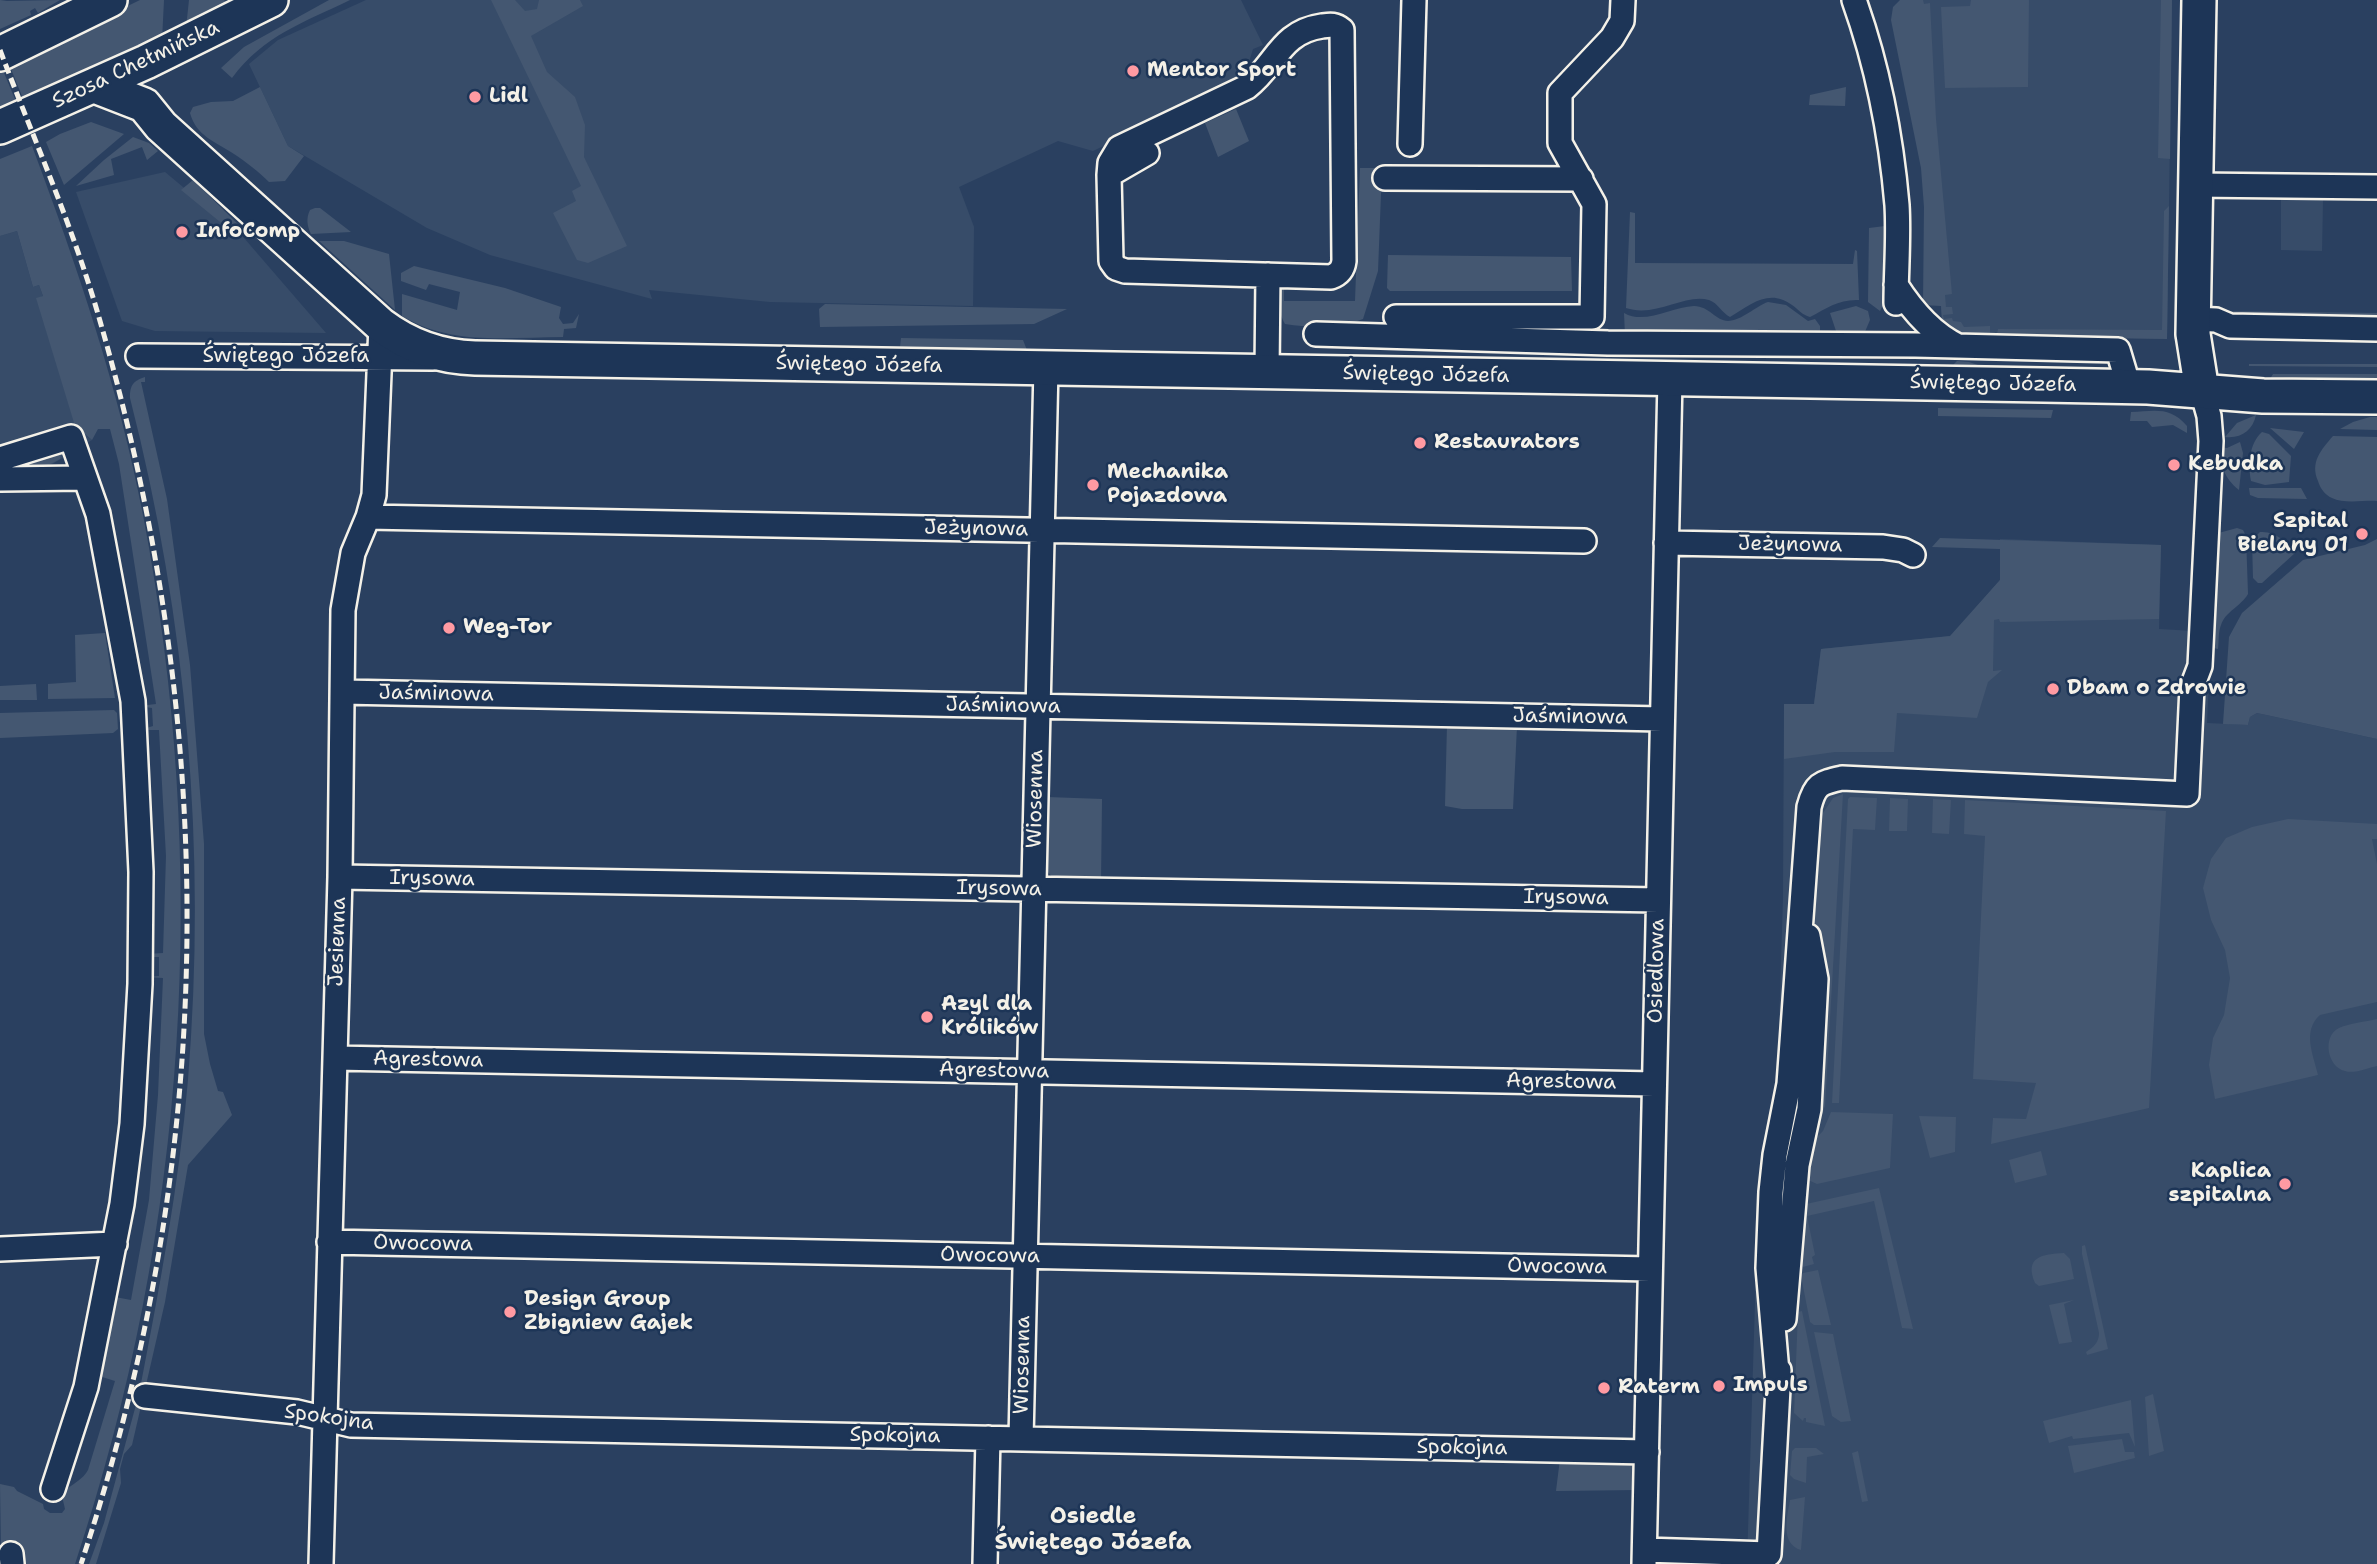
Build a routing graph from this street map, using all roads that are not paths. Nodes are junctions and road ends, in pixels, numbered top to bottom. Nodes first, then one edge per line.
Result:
1 (110, 0) edge
2 (1414, 0) edge
3 (1623, 0) edge
4 (1854, 0) edge
5 (2199, 0) edge
6 (261, 1) edge
7 (0, 54) edge
8 (146, 62) junction
9 (95, 86) junction
10 (144, 106) junction
11 (0, 127) edge
12 (1410, 144) dead end
13 (1147, 153) dead end
14 (1109, 174) junction
15 (1385, 178) dead end
16 (1581, 179) junction
17 (2195, 185) junction
18 (2377, 187) edge
19 (1268, 275) junction
20 (1396, 317) dead end
21 (2193, 319) junction
22 (2377, 329) edge
23 (1316, 334) dead end
24 (380, 341) junction
25 (1958, 346) junction
26 (138, 356) dead end
27 (1046, 368) junction
28 (1267, 372) junction
29 (1670, 379) junction
30 (2129, 387) junction
31 (2202, 391) junction
32 (2377, 397) edge
33 (0, 459) edge
34 (84, 478) junction
35 (0, 479) edge
36 (369, 517) junction
37 (1042, 530) junction
38 (1584, 541) dead end
39 (1666, 543) junction
40 (1913, 555) dead end
41 (343, 692) junction
42 (1038, 706) junction
43 (1662, 719) junction
44 (340, 877) junction
45 (1034, 889) junction
46 (1658, 900) junction
47 (335, 1058) junction
48 (1030, 1072) junction
49 (1654, 1084) junction
50 (330, 1242) junction
51 (114, 1244) junction
52 (0, 1249) edge
53 (1025, 1256) junction
54 (1650, 1269) junction
55 (145, 1396) dead end
56 (326, 1419) junction
57 (988, 1438) junction
58 (1021, 1439) junction
59 (1647, 1452) junction
60 (53, 1489) dead end
61 (1644, 1557) edge
62 (321, 1564) edge
63 (985, 1564) edge

1 - 7 street
2 - 12 street
3 - 16 street
4 - 25 street
5 - 17 street
6 - 8 street, Szosa Chełmińska
8 - 9 street, Szosa Chełmińska
8 - 10 street
9 - 10 street, Świętego Józefa
9 - 11 street, Szosa Chełmińska
10 - 24 street, Świętego Józefa
13 - 14 street
14 - 19 street
14 - 19 street
15 - 16 street
16 - 20 street
17 - 18 street
17 - 21 street
19 - 28 street
21 - 22 street
21 - 31 street
23 - 25 street
24 - 26 street, Świętego Józefa
24 - 27 street, Świętego Józefa
24 - 36 street, Jesienna
25 - 30 street
27 - 28 street, Świętego Józefa
27 - 37 street, Wiosenna
28 - 29 street, Świętego Józefa
29 - 30 street, Świętego Józefa
29 - 39 street, Osiedlowa
30 - 31 street, Świętego Józefa
31 - 32 street, Świętego Józefa
31 - 61 street
33 - 34 street
34 - 35 street
34 - 51 street
36 - 37 street, Jeżynowa
36 - 41 street, Jesienna
37 - 38 street, Jeżynowa
37 - 42 street, Wiosenna
39 - 40 street, Jeżynowa
39 - 43 street, Osiedlowa
41 - 42 street, Jaśminowa
41 - 44 street, Jesienna
42 - 43 street, Jaśminowa
42 - 45 street, Wiosenna
43 - 46 street, Osiedlowa
44 - 45 street, Irysowa
44 - 47 street, Jesienna
45 - 46 street, Irysowa
45 - 48 street, Wiosenna
46 - 49 street, Osiedlowa
47 - 48 street, Agrestowa
47 - 50 street, Jesienna
48 - 49 street, Agrestowa
48 - 53 street, Wiosenna
49 - 54 street, Osiedlowa
50 - 53 street, Owocowa
50 - 56 street, Jesienna
51 - 52 street
51 - 60 street
53 - 54 street, Owocowa
53 - 58 street, Wiosenna
54 - 59 street, Osiedlowa
55 - 56 street, Spokojna
56 - 57 street, Spokojna
56 - 62 street, Jesienna
57 - 58 street, Spokojna
57 - 63 street
58 - 59 street, Spokojna
59 - 61 street, Osiedlowa

